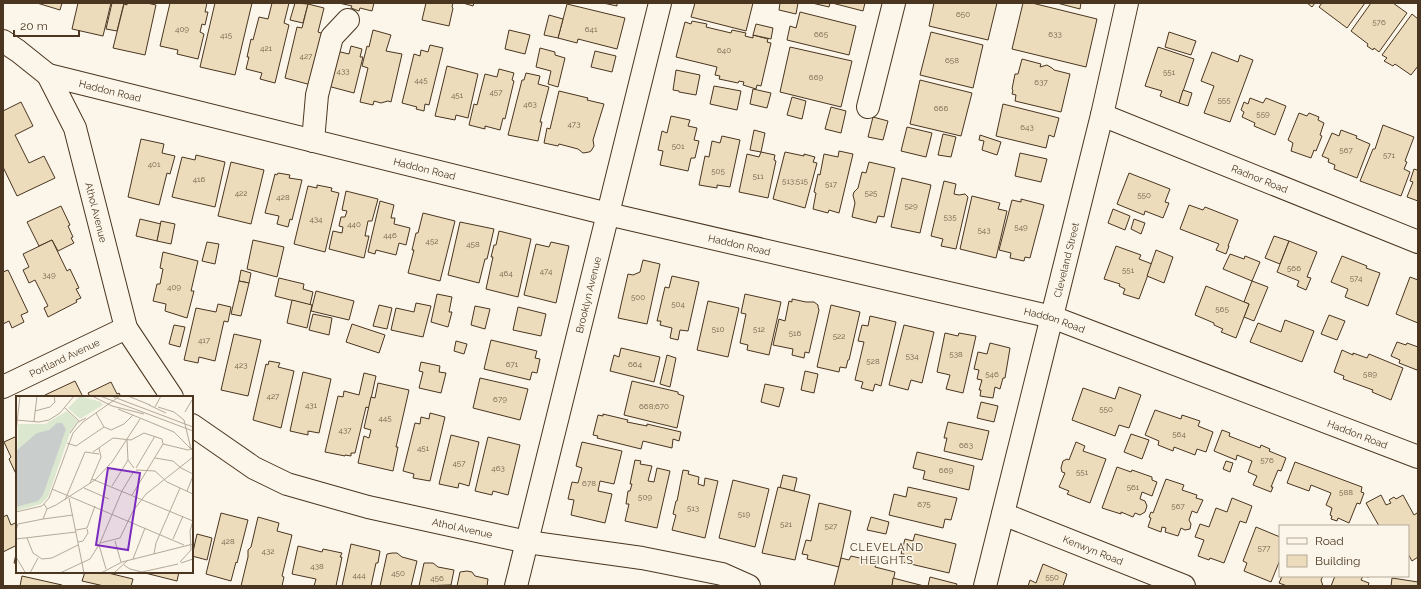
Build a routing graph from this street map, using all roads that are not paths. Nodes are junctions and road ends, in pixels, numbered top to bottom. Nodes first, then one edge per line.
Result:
1 (660, 3) edge
2 (894, 3) edge
3 (1127, 3) edge
4 (348, 20) dead end
5 (8, 50) edge
6 (48, 75) junction
7 (868, 107) dead end
8 (1102, 115) junction
9 (313, 141) junction
10 (608, 214) junction
11 (1418, 242) edge
12 (1052, 317) junction
13 (126, 328) junction
14 (3, 387) edge
15 (171, 396) edge
16 (193, 426) edge
17 (1418, 457) edge
18 (1003, 514) junction
19 (528, 542) junction
20 (516, 586) edge
21 (750, 586) edge
22 (985, 586) edge
23 (1184, 586) edge

1 - 10 street, Brooklyn Avenue
2 - 7 street
3 - 8 street, Cleveland Street
4 - 9 street
5 - 6 street, Athol Avenue
6 - 9 street, Haddon Road
6 - 13 street, Athol Avenue
8 - 11 street, Radnor Road
8 - 12 street, Cleveland Street
9 - 10 street, Haddon Road
10 - 12 street, Haddon Road
10 - 19 street, Brooklyn Avenue
12 - 17 street, Haddon Road
12 - 18 street, Cleveland Street
13 - 14 street, Portland Avenue
13 - 15 street, Athol Avenue
16 - 19 street, Athol Avenue
18 - 22 street, Cleveland Street
18 - 23 street, Kenwyn Road
19 - 20 street, Brooklyn Avenue
19 - 21 street, Athol Avenue

